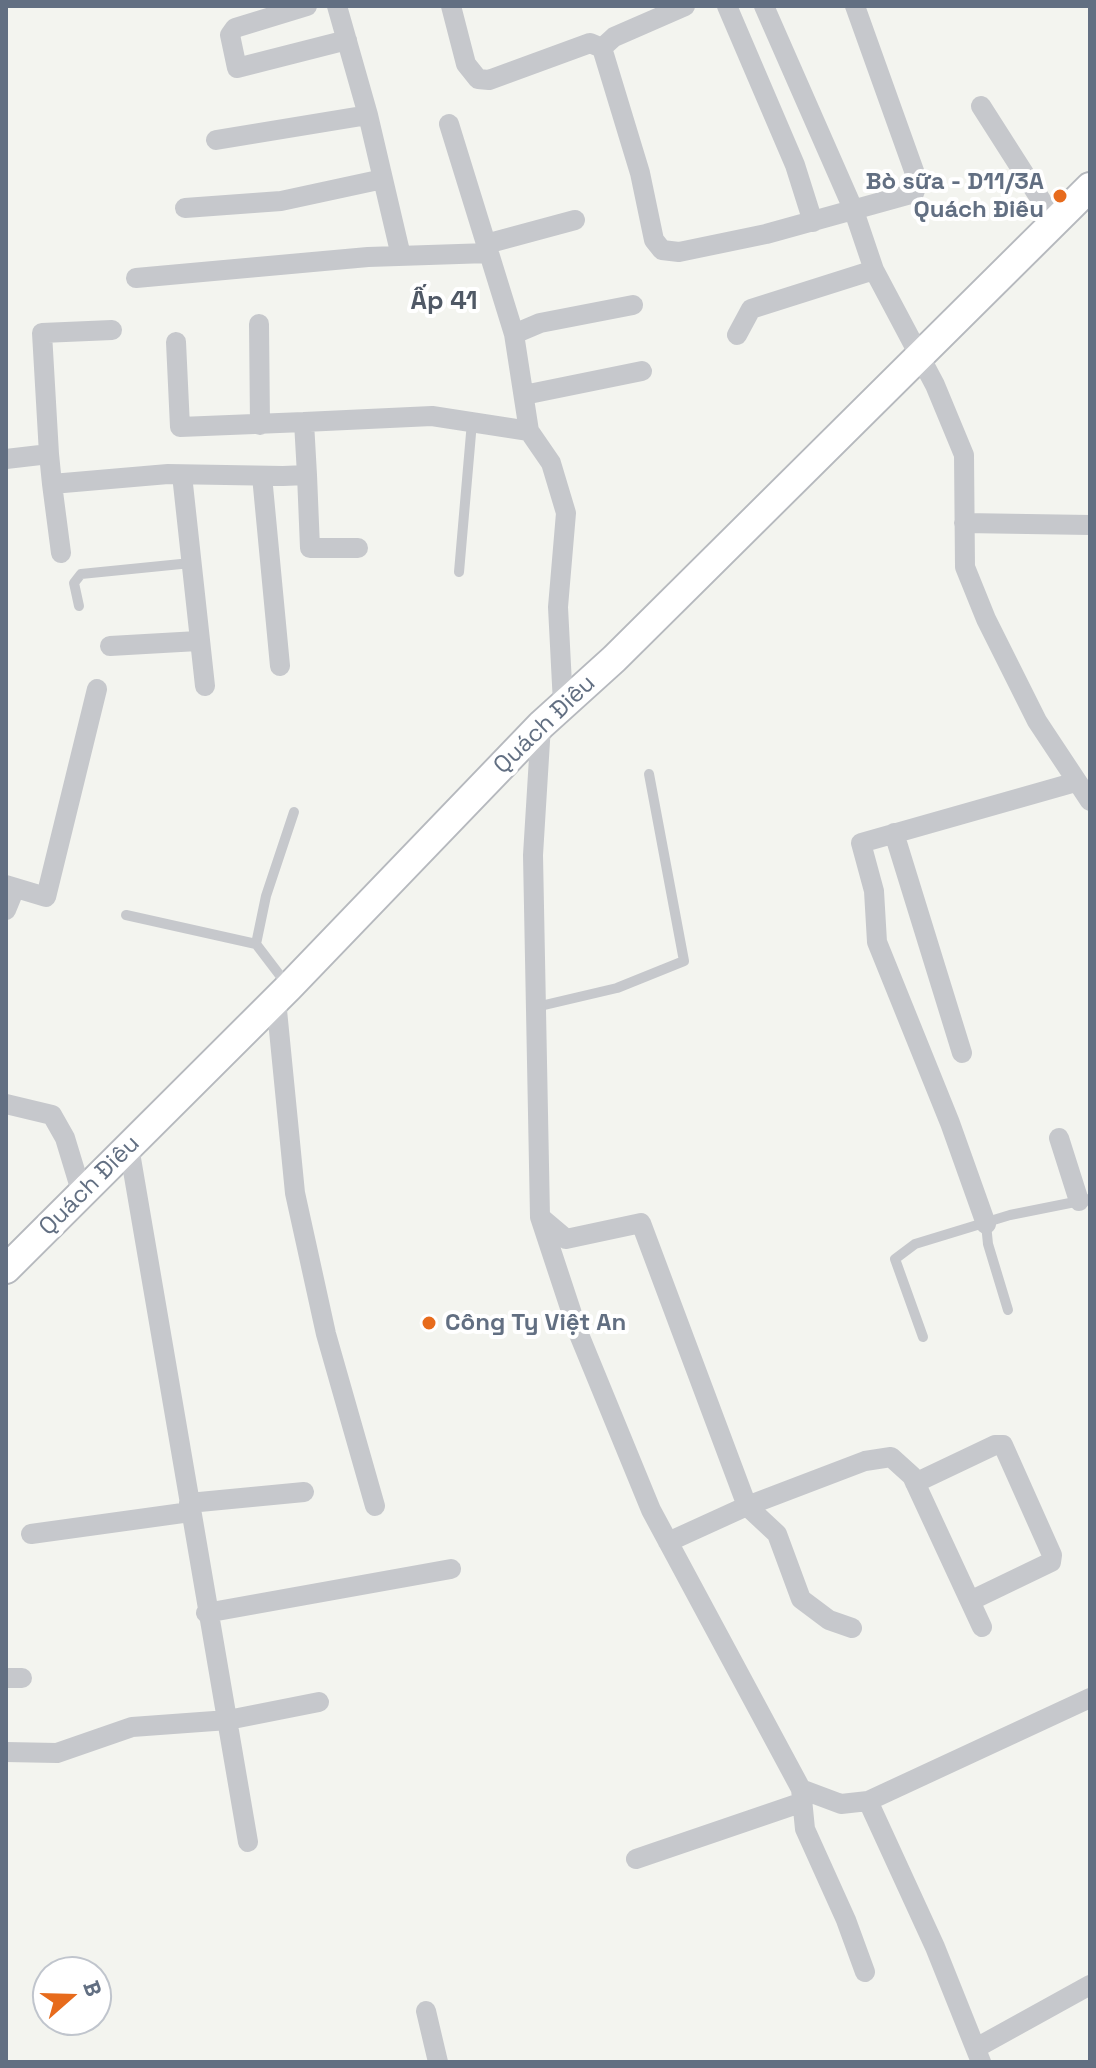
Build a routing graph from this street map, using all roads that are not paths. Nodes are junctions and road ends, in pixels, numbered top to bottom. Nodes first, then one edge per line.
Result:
1 (307, 6) edge
2 (337, 6) edge
3 (451, 6) edge
4 (685, 6) edge
5 (727, 6) edge
6 (764, 6) edge
7 (855, 6) edge
8 (347, 40) junction
9 (602, 48) junction
10 (981, 106) dead end
11 (368, 115) junction
12 (449, 124) dead end
13 (216, 140) dead end
14 (383, 179) junction
15 (1090, 187) edge
16 (185, 208) dead end
17 (854, 211) junction
18 (575, 220) dead end
19 (813, 222) junction
20 (1055, 222) junction
21 (488, 248) junction
22 (401, 256) junction
23 (874, 270) junction
24 (136, 278) dead end
25 (633, 305) dead end
26 (259, 324) dead end
27 (112, 330) dead end
28 (514, 334) junction
29 (737, 335) dead end
30 (176, 342) dead end
31 (918, 357) junction
32 (642, 371) dead end
33 (524, 395) junction
34 (304, 422) junction
35 (472, 422) junction
36 (260, 425) junction
37 (529, 431) junction
38 (49, 454) junction
39 (6, 459) edge
40 (182, 475) junction
41 (307, 475) junction
42 (262, 476) junction
43 (52, 484) junction
44 (964, 523) junction
45 (1090, 525) edge
46 (358, 548) dead end
47 (61, 553) dead end
48 (191, 563) junction
49 (459, 572) dead end
50 (79, 606) dead end
51 (198, 641) junction
52 (110, 646) dead end
53 (280, 666) dead end
54 (205, 686) dead end
55 (97, 689) dead end
56 (563, 704) junction
57 (541, 725) junction
58 (649, 774) dead end
59 (1076, 782) junction
60 (1090, 801) edge
61 (294, 812) dead end
62 (894, 833) junction
63 (10, 886) edge
64 (6, 910) edge
65 (126, 915) dead end
66 (256, 944) junction
67 (282, 994) junction
68 (534, 1007) junction
69 (962, 1053) dead end
70 (6, 1104) edge
71 (1059, 1138) dead end
72 (129, 1147) junction
73 (82, 1194) junction
74 (1084, 1200) edge
75 (540, 1217) junction
76 (986, 1224) junction
77 (6, 1269) edge
78 (1008, 1310) dead end
79 (923, 1337) dead end
80 (915, 1483) junction
81 (304, 1492) dead end
82 (375, 1506) dead end
83 (747, 1506) junction
84 (190, 1507) junction
85 (31, 1534) dead end
86 (668, 1542) junction
87 (451, 1569) dead end
88 (970, 1601) junction
89 (206, 1613) junction
90 (982, 1627) dead end
91 (852, 1628) dead end
92 (1090, 1698) edge
93 (319, 1702) dead end
94 (228, 1720) junction
95 (6, 1752) edge
96 (802, 1796) junction
97 (868, 1801) junction
98 (248, 1842) dead end
99 (636, 1859) dead end
100 (865, 1972) dead end
101 (1090, 1985) edge
102 (426, 2011) dead end
103 (978, 2055) edge
104 (438, 2062) edge

1 - 8 street
2 - 8 street
3 - 9 street
4 - 9 street
5 - 19 street
6 - 17 street
7 - 17 street
8 - 11 street
9 - 19 street
10 - 20 street
11 - 13 street
11 - 14 street
12 - 21 street
14 - 16 street
14 - 22 street
15 - 20 main road, Quách Điêu
17 - 19 street
17 - 23 street
18 - 21 street
20 - 31 main road, Quách Điêu
21 - 22 street
21 - 28 street
22 - 24 street
23 - 29 street
23 - 31 street
25 - 28 street
26 - 36 street
27 - 38 street
28 - 33 street
30 - 36 street
31 - 44 street
31 - 56 main road, Quách Điêu
32 - 33 street
33 - 37 street
34 - 35 street
34 - 36 street
34 - 41 street
35 - 37 street
35 - 49 lane
37 - 56 street
38 - 39 street
38 - 43 street
40 - 42 street
40 - 43 street
40 - 48 street
41 - 42 street
41 - 46 street
42 - 53 street
43 - 47 street
44 - 45 street
44 - 59 street
48 - 50 lane
48 - 51 street
51 - 52 street
51 - 54 street
55 - 63 street
56 - 57 main road, Quách Điêu
57 - 67 main road, Quách Điêu
57 - 68 street
58 - 68 lane
59 - 60 street
59 - 62 street
61 - 66 lane
62 - 69 street
62 - 76 street
63 - 64 street
65 - 66 lane
66 - 67 lane
67 - 72 main road, Quách Điêu
67 - 82 street
68 - 75 street
70 - 73 street
71 - 74 street
72 - 73 main road, Quách Điêu
72 - 84 street
73 - 77 main road, Quách Điêu
74 - 76 lane
75 - 83 street
75 - 86 street
76 - 78 lane
76 - 79 lane
80 - 83 street
80 - 88 street
80 - 88 street
81 - 84 street
83 - 86 street
83 - 91 street
84 - 85 street
84 - 89 street
86 - 96 street
87 - 89 street
88 - 90 street
89 - 94 street
92 - 97 street
93 - 94 street
94 - 95 street
94 - 98 street
96 - 97 street
96 - 99 street
96 - 100 street
97 - 103 street
101 - 103 street
102 - 104 street

